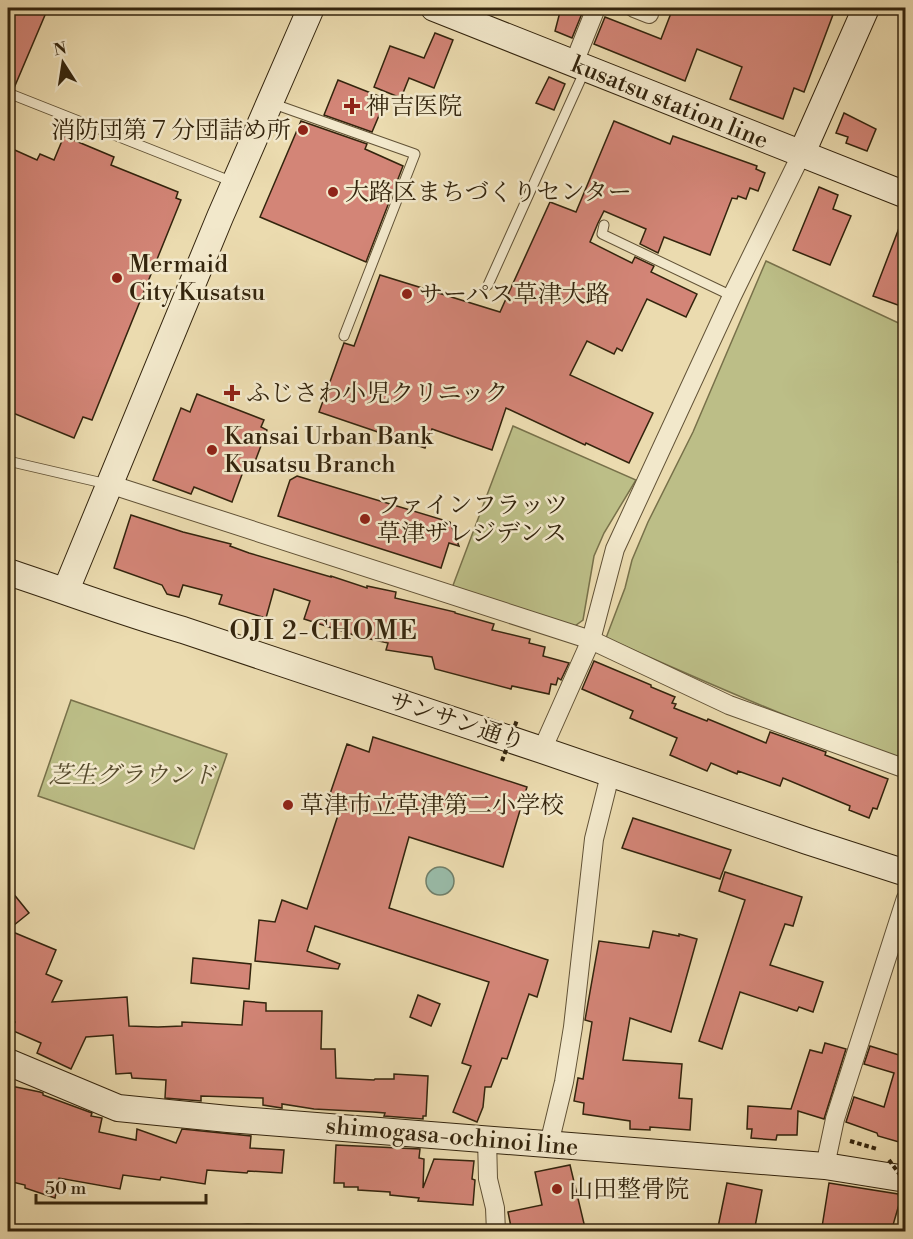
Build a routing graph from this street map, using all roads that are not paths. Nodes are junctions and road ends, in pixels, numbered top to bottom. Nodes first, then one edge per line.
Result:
1 (311, 8) edge
2 (434, 8) edge
3 (596, 8) edge
4 (866, 8) edge
5 (580, 66) junction
6 (8, 93) edge
7 (270, 103) junction
8 (801, 155) junction
9 (235, 183) junction
10 (906, 195) edge
11 (604, 225) dead end
12 (488, 285) dead end
13 (732, 296) junction
14 (344, 336) dead end
15 (8, 461) edge
16 (109, 484) junction
17 (8, 572) edge
18 (66, 590) junction
19 (591, 640) junction
20 (542, 750) junction
21 (906, 770) edge
22 (610, 775) junction
23 (906, 873) edge
24 (906, 898) edge
25 (9, 1066) edge
26 (487, 1138) junction
27 (549, 1144) junction
28 (825, 1166) junction
29 (900, 1174) edge
30 (496, 1232) edge

1 - 7 street
2 - 5 street, kusatsu station line
3 - 5 street
4 - 8 street
5 - 8 street, kusatsu station line
5 - 12 lane
6 - 9 lane
7 - 9 street
7 - 14 lane
8 - 10 street, kusatsu station line
8 - 13 street
9 - 16 street
11 - 13 lane
13 - 19 street
15 - 16 lane
16 - 18 street
16 - 19 street
17 - 18 street, サンサン通り
18 - 20 street, サンサン通り
19 - 20 street
19 - 21 street
20 - 22 street, サンサン通り
22 - 23 street, サンサン通り
22 - 27 street
24 - 28 street
25 - 26 street, shimogasa-ochinoi line
26 - 27 street, shimogasa-ochinoi line
26 - 30 street
27 - 28 street, shimogasa-ochinoi line
28 - 29 street, shimogasa-ochinoi line

